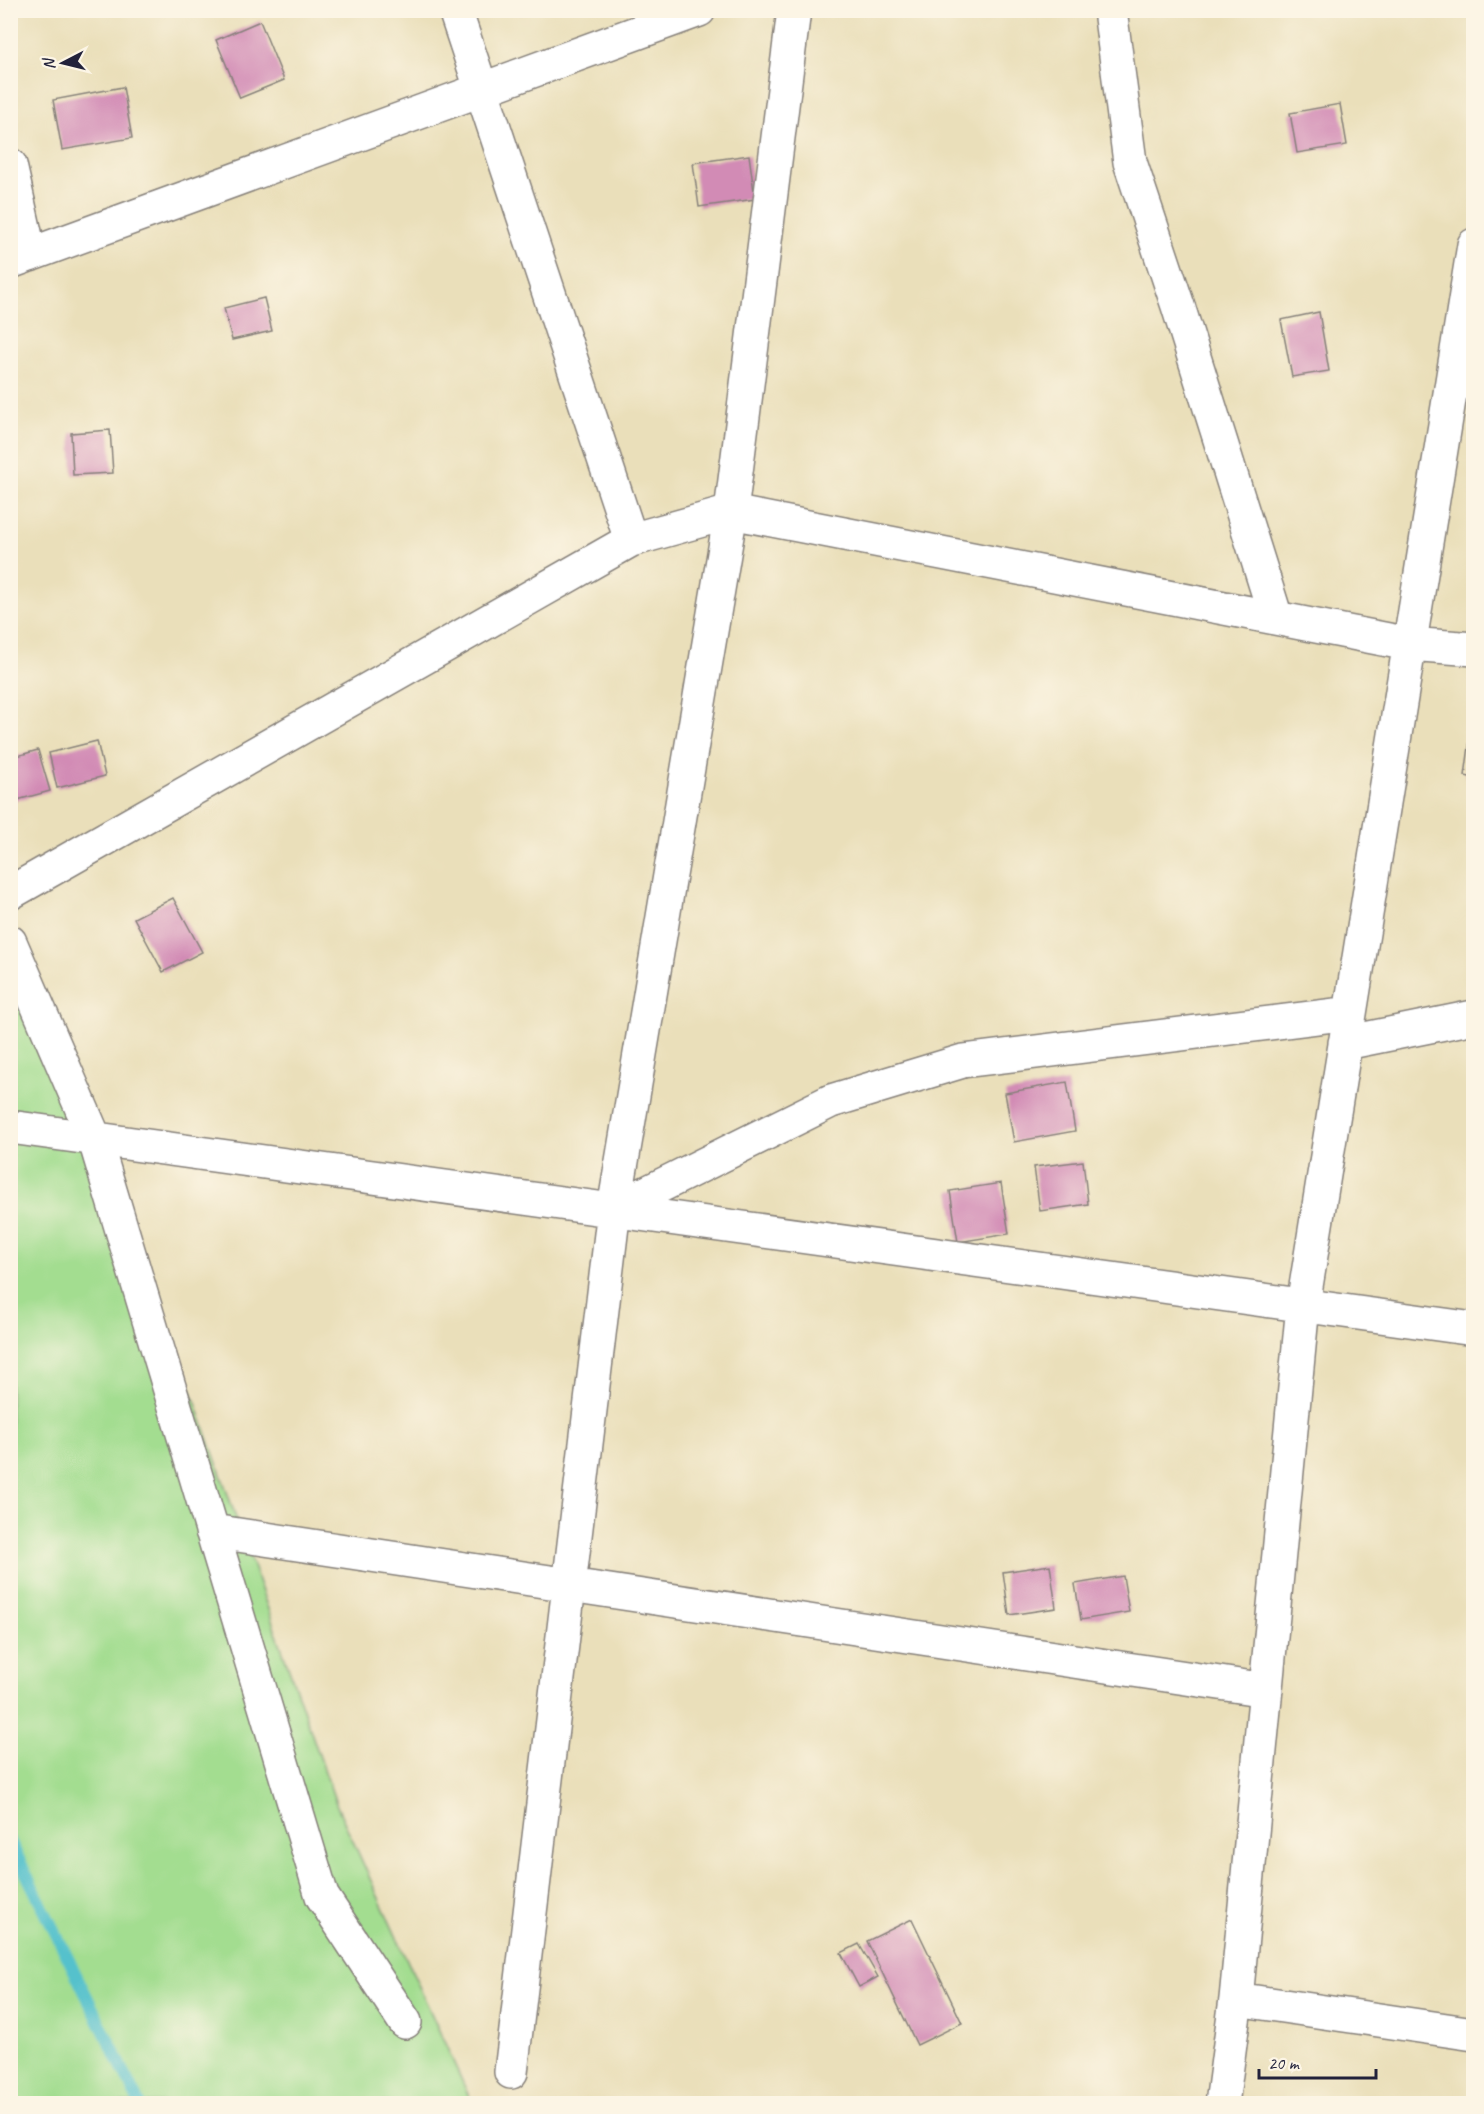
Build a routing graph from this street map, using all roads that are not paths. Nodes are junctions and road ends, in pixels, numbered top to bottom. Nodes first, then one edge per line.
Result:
1 (455, 10) edge
2 (699, 10) edge
3 (794, 10) edge
4 (1110, 10) edge
5 (482, 89) junction
6 (10, 165) edge
7 (1473, 245) edge
8 (20, 258) edge
9 (731, 512) junction
10 (631, 540) junction
11 (1276, 618) junction
12 (1409, 644) junction
13 (1473, 649) edge
14 (10, 893) edge
15 (10, 942) edge
16 (1473, 1017) edge
17 (1348, 1028) junction
18 (10, 1127) edge
19 (94, 1137) junction
20 (614, 1209) junction
21 (1303, 1305) junction
22 (1473, 1329) edge
23 (212, 1531) junction
24 (569, 1585) junction
25 (1266, 1690) junction
26 (1236, 2000) junction
27 (405, 2022) dead end
28 (1473, 2034) edge
29 (511, 2072) dead end
30 (1222, 2103) edge

1 - 5 street
2 - 5 street
3 - 9 street
4 - 11 street
5 - 8 street
5 - 10 street
6 - 8 street
7 - 12 street
9 - 10 street
9 - 11 street
9 - 20 street
10 - 14 street
11 - 12 street
12 - 13 street
12 - 17 street
15 - 19 street
16 - 17 street
17 - 20 street
17 - 21 street
18 - 19 street
19 - 20 street
19 - 23 street
20 - 21 street
20 - 24 street
21 - 22 street
21 - 25 street
23 - 24 street
23 - 27 street
24 - 25 street
24 - 29 street
25 - 26 street
26 - 28 street
26 - 30 street

